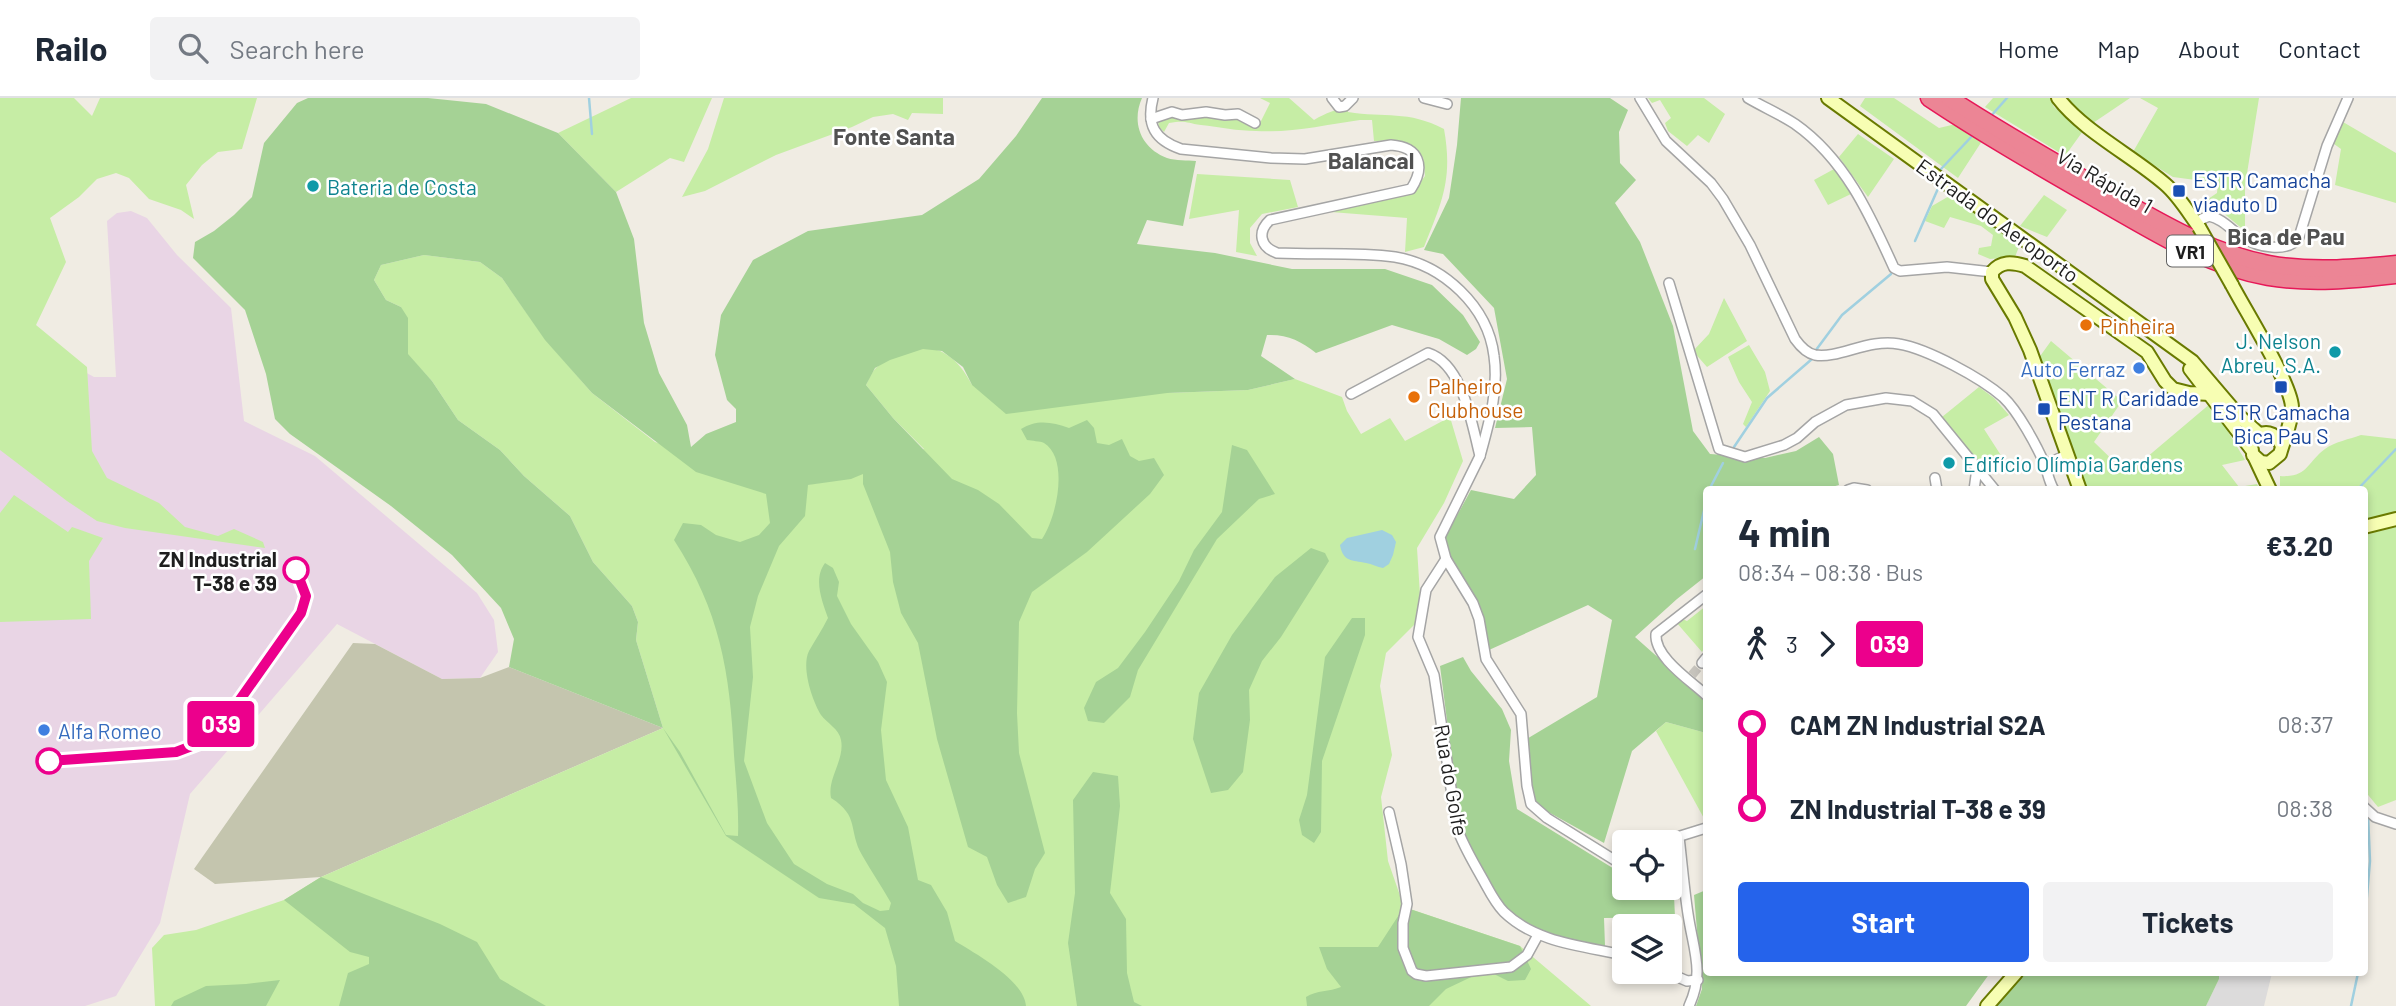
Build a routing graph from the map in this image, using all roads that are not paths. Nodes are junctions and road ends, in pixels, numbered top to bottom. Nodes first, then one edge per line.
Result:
1 (1153, 98) edge
2 (1332, 98) edge
3 (1353, 98) edge
4 (1424, 98) edge
5 (1640, 98) edge
6 (1748, 98) edge
7 (1828, 98) edge
8 (1929, 98) edge
9 (1949, 98) edge
10 (2058, 98) edge
11 (2348, 98) edge
12 (1447, 104) dead end
13 (1151, 119) junction
14 (1975, 122) junction
15 (1255, 123) dead end
16 (2010, 143) junction
17 (2197, 225) junction
18 (2396, 264) edge
19 (1992, 272) junction
20 (2396, 275) edge
21 (1669, 283) dead end
22 (2168, 342) junction
23 (2200, 381) junction
24 (2213, 390) junction
25 (2181, 392) junction
26 (1351, 394) dead end
27 (2292, 408) junction
28 (2266, 434) junction
29 (2281, 444) junction
30 (2252, 452) junction
31 (2067, 455) junction
32 (1480, 456) junction
33 (2269, 463) junction
34 (2044, 465) junction
35 (1977, 468) junction
36 (1935, 478) dead end
37 (1936, 486) edge
38 (1975, 486) edge
39 (1992, 486) edge
40 (2051, 486) edge
41 (2079, 486) edge
42 (2269, 486) edge
43 (2271, 486) edge
44 (2396, 519) edge
45 (2368, 526) edge
46 (1446, 559) junction
47 (1703, 597) edge
48 (1703, 692) edge
49 (2368, 811) edge
50 (1389, 812) dead end
51 (2396, 824) edge
52 (1703, 829) edge
53 (1682, 835) edge
54 (1612, 859) edge
55 (1682, 859) edge
56 (1538, 935) junction
57 (1612, 952) edge
58 (2013, 976) edge
59 (1682, 979) edge
60 (1698, 980) junction
61 (1689, 1006) edge
62 (1987, 1006) edge

1 - 13 street
2 - 3 street
4 - 12 street
5 - 34 street
6 - 19 street
7 - 22 street, Estrada do Aeroporto
8 - 14 highway, Via Rápida 1 / VR1
9 - 14 highway, Via Rápida 1 / VR1
10 - 17 street
11 - 17 street
13 - 15 street
13 - 32 street
14 - 16 highway, Via Rápida 1 / VR1
16 - 18 highway, Via Rápida 1 / VR1
16 - 20 highway, Via Rápida 1 / VR1
17 - 27 street, bridge
19 - 25 street
19 - 31 street
21 - 35 street
22 - 23 street, Estrada do Aeroporto
22 - 24 street, Estrada do Aeroporto
23 - 24 street, Estrada do Aeroporto
23 - 25 street
24 - 25 street
24 - 28 street, Estrada do Aeroporto
24 - 30 street, Estrada do Aeroporto
26 - 32 street
27 - 28 street
27 - 29 street
28 - 29 street
28 - 30 street
29 - 33 street
30 - 33 street
30 - 42 street, Estrada do Aeroporto
31 - 34 street
31 - 41 street
32 - 46 street
33 - 43 street, Estrada do Aeroporto
34 - 40 street
35 - 38 street
35 - 39 street
36 - 37 street
44 - 45 street
46 - 54 street
46 - 56 street, Rua do Golfe
47 - 48 street
49 - 51 street
50 - 56 street
52 - 53 street
55 - 60 street
56 - 57 street, Rua do Golfe
58 - 62 street
59 - 60 street
60 - 61 street

